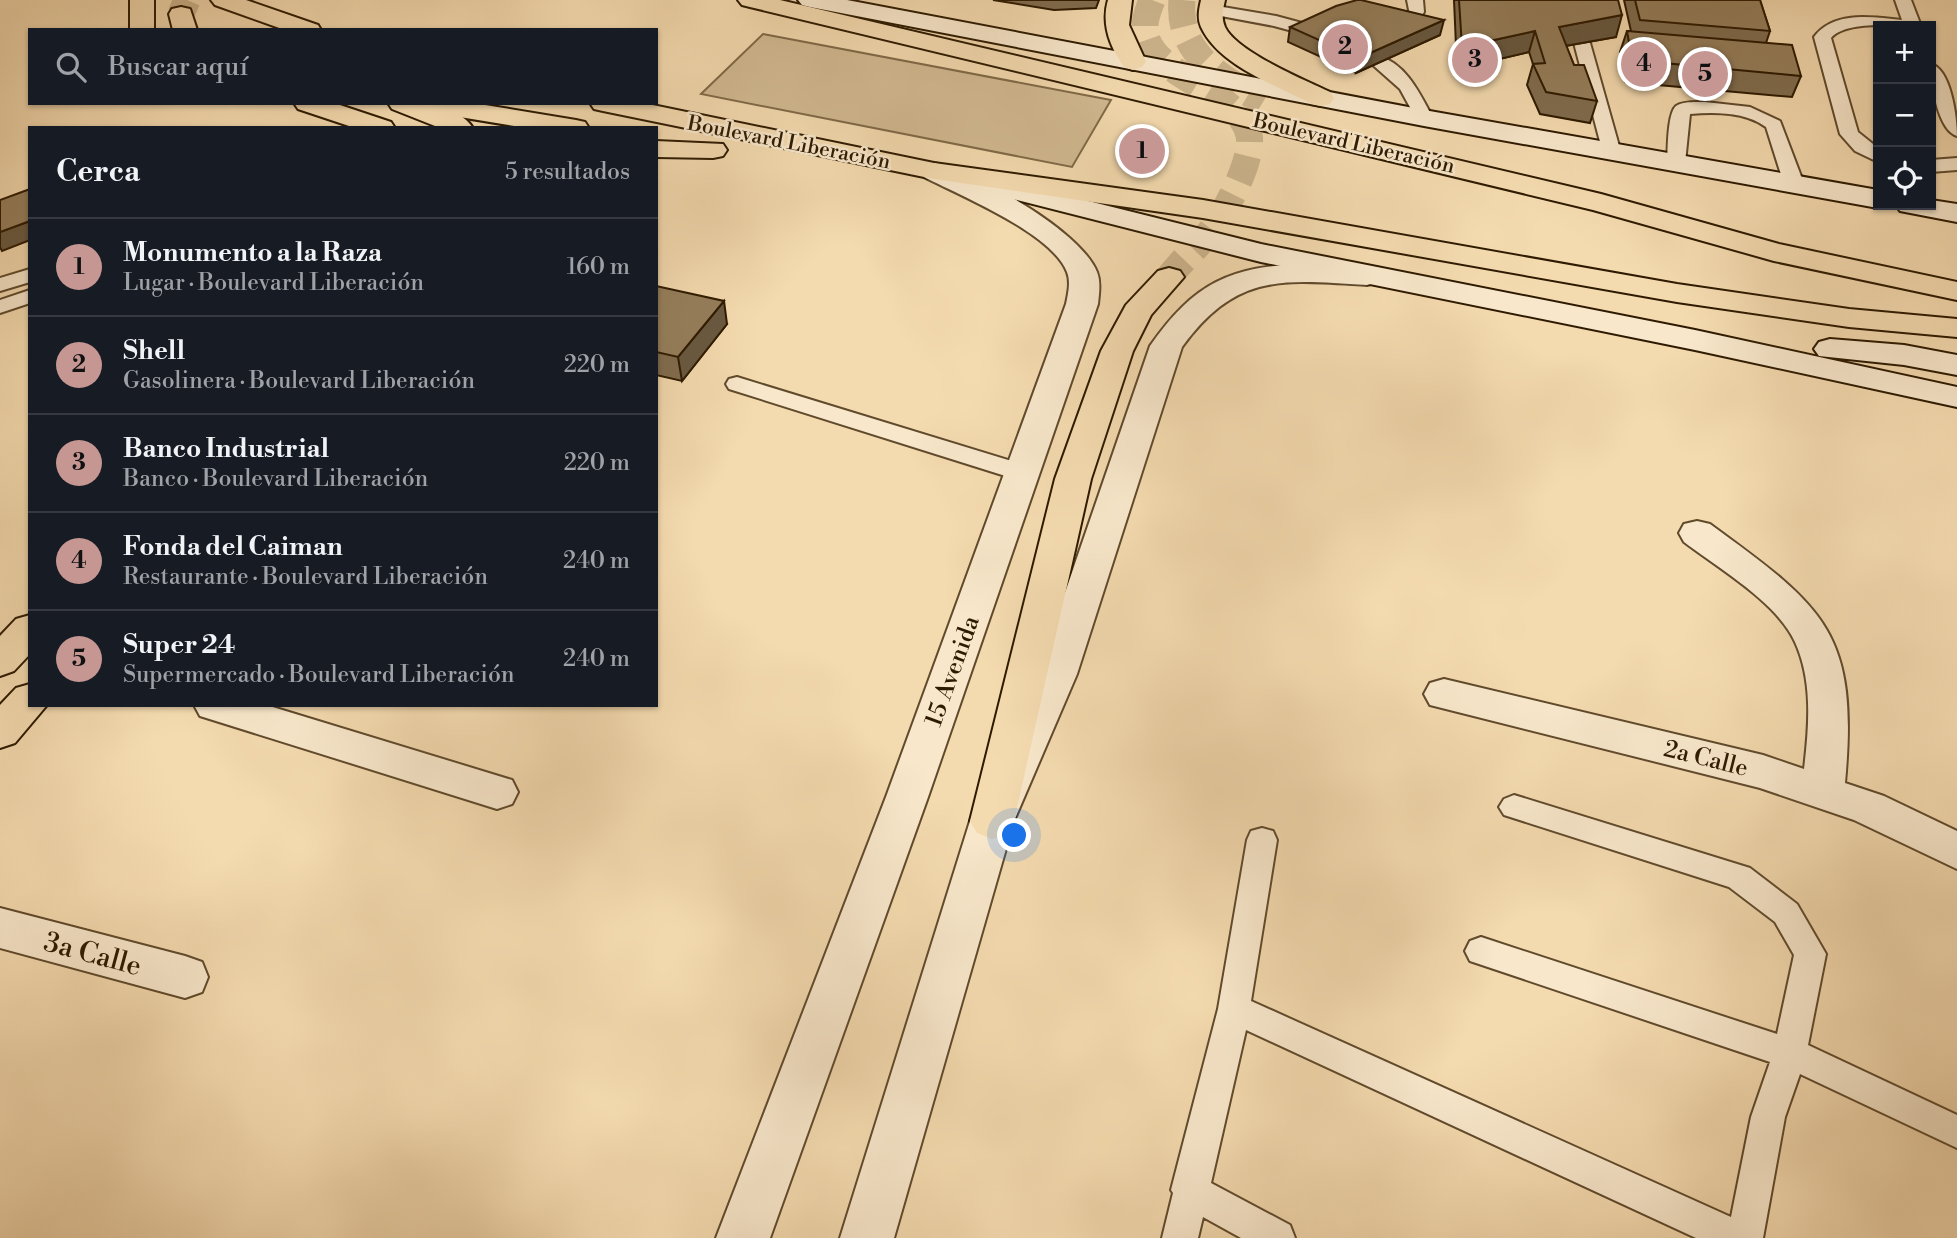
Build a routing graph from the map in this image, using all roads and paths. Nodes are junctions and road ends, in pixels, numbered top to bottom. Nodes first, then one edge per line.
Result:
1 (142, 0) tunnel mouth
2 (223, 0) edge
3 (269, 0) edge
4 (750, 0) edge
5 (810, 0) edge
6 (1120, 0) edge
7 (1903, 0) edge
8 (1212, 5) edge
9 (1910, 21) edge
10 (1873, 25) edge
11 (142, 28) edge
12 (303, 28) edge
13 (322, 28) edge
14 (1311, 31) edge
15 (1582, 43) edge
16 (1133, 62) junction
17 (1380, 62) edge
18 (1936, 80) edge
19 (1321, 99) junction
20 (1263, 102) tunnel mouth
21 (313, 105) edge
22 (407, 105) edge
23 (436, 105) edge
24 (612, 105) edge
25 (1424, 118) junction
26 (376, 126) edge
27 (456, 126) edge
28 (564, 126) edge
29 (1957, 130) edge
30 (658, 141) edge
31 (796, 144) junction
32 (658, 149) edge
33 (713, 150) junction
34 (1612, 153) junction
35 (1873, 153) edge
36 (1676, 163) junction
37 (1957, 164) edge
38 (1936, 166) edge
39 (934, 171) junction
40 (1794, 184) junction
41 (1873, 198) edge
42 (1936, 209) edge
43 (1957, 213) edge
44 (1957, 274) edge
45 (28, 276) edge
46 (1169, 276) tunnel mouth
47 (1376, 276) junction
48 (0, 285) edge
49 (1957, 291) edge
50 (28, 297) edge
51 (0, 307) edge
52 (1957, 328) edge
53 (1695, 340) junction
54 (1957, 365) edge
55 (737, 384) dead end
56 (1957, 397) edge
57 (1023, 472) junction
58 (1697, 533) dead end
59 (28, 631) edge
60 (0, 661) edge
61 (1444, 694) dead end
62 (28, 701) edge
63 (221, 707) edge
64 (0, 732) edge
65 (497, 792) dead end
66 (1823, 792) junction
67 (1514, 807) dead end
68 (992, 821) junction
69 (1262, 840) dead end
70 (1957, 851) edge
71 (0, 928) edge
72 (1481, 951) dead end
73 (185, 977) dead end
74 (1234, 1009) junction
75 (1790, 1052) junction
76 (1957, 1132) edge
77 (1189, 1190) junction
78 (744, 1238) edge
79 (867, 1238) edge
80 (1180, 1238) edge
81 (1277, 1238) edge
82 (1737, 1238) edge
83 (1745, 1238) edge

1 - 11 main road
2 - 12 main road
3 - 13 main road
4 - 49 main road, Boulevard Liberación
5 - 16 street, Boulevard Liberación
6 - 16 main road
7 - 9 lane
8 - 14 lane
8 - 19 main road
10 - 35 lane
15 - 34 lane
16 - 19 street, Boulevard Liberación
17 - 25 lane
18 - 29 lane
19 - 25 street, Boulevard Liberación
20 - 44 main road
21 - 26 main road
22 - 27 main road
23 - 28 main road
24 - 31 main road, Boulevard Liberación
25 - 34 street, Boulevard Liberación
30 - 33 main road
31 - 33 main road
31 - 39 main road, Boulevard Liberación
32 - 33 main road
34 - 36 street, Boulevard Liberación
36 - 40 street, Boulevard Liberación
36 - 40 lane
37 - 38 lane
39 - 47 street, Boulevard Liberación
39 - 52 main road, Boulevard Liberación
39 - 57 street, 15 Avenida
40 - 41 street, Boulevard Liberación
42 - 43 street
45 - 48 lane
46 - 68 main road
47 - 53 street, Boulevard Liberación
47 - 68 street
50 - 51 lane
53 - 54 street
53 - 56 street, Boulevard Liberación
55 - 57 lane
57 - 78 street, 15 Avenida
58 - 66 street
59 - 60 main road
61 - 66 street, 2a Calle
62 - 64 main road
63 - 65 street
66 - 70 street, 2a Calle
67 - 75 lane
68 - 79 street
69 - 74 lane
71 - 73 street, 3a Calle
72 - 75 lane
74 - 77 lane
74 - 82 lane
75 - 76 lane
75 - 83 lane
77 - 80 lane
77 - 81 lane

